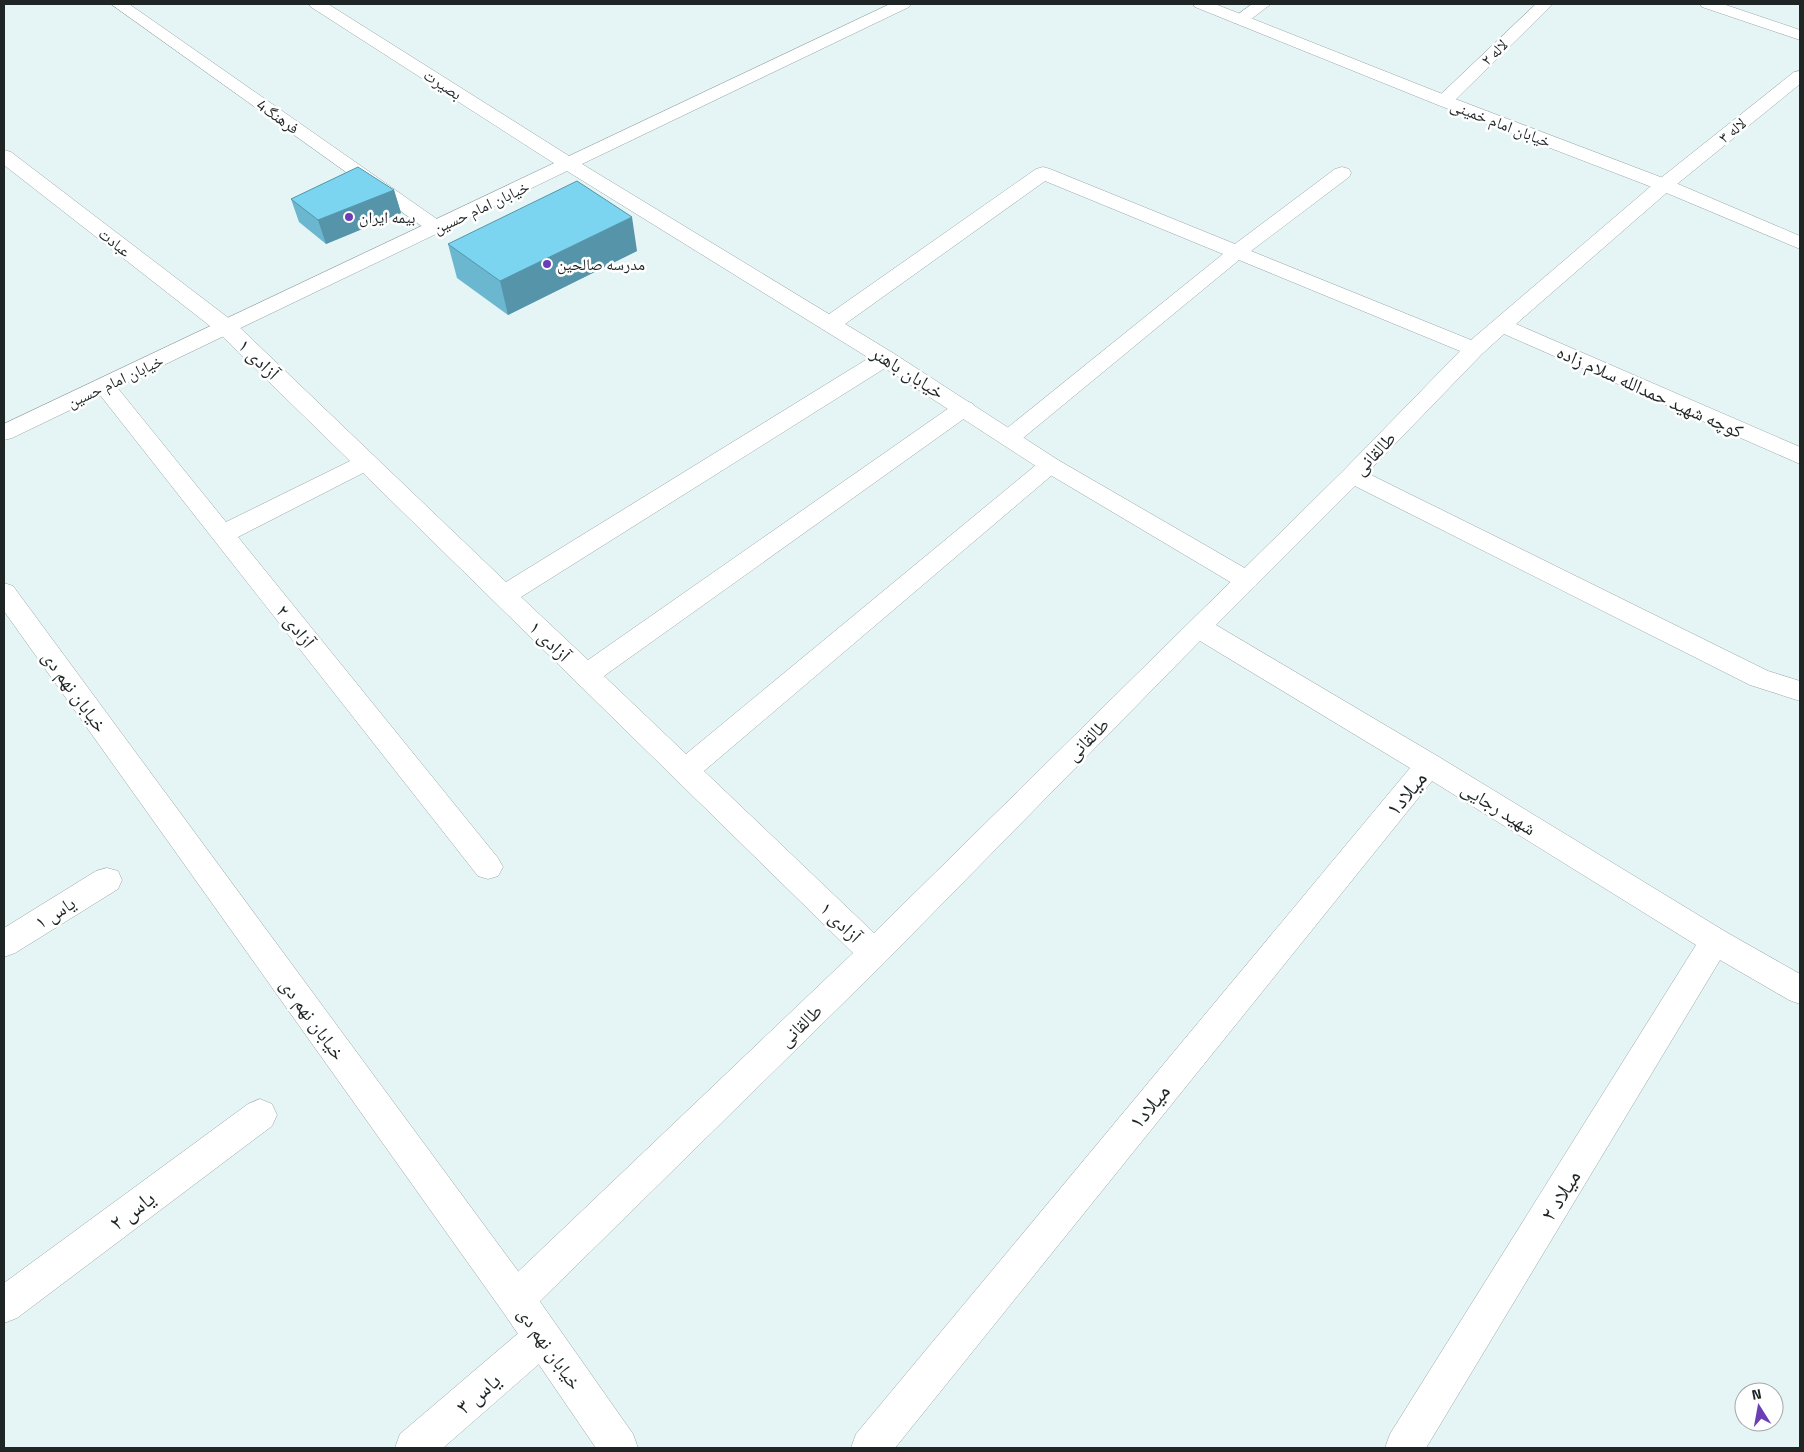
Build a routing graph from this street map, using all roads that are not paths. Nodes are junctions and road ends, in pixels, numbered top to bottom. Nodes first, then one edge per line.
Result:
1 (119, 4) edge
2 (317, 4) edge
3 (903, 4) edge
4 (1201, 4) edge
5 (1263, 4) edge
6 (1544, 4) edge
7 (1708, 4) edge
8 (1240, 18) junction
9 (1800, 35) edge
10 (1800, 76) edge
11 (1444, 101) junction
12 (4, 156) edge
13 (570, 164) junction
14 (1342, 173) dead end
15 (1664, 185) junction
16 (437, 228) junction
17 (1800, 243) edge
18 (1237, 252) junction
19 (830, 324) junction
20 (1500, 325) junction
21 (227, 328) junction
22 (1474, 349) junction
23 (885, 358) junction
24 (104, 386) junction
25 (964, 408) junction
26 (4, 433) edge
27 (1010, 438) junction
28 (1800, 456) edge
29 (365, 463) junction
30 (1050, 466) junction
31 (1352, 475) junction
32 (223, 534) junction
33 (1246, 580) junction
34 (4, 592) edge
35 (503, 596) junction
36 (1198, 627) junction
37 (585, 676) junction
38 (1800, 691) edge
39 (1428, 765) junction
40 (684, 772) junction
41 (488, 867) dead end
42 (107, 880) dead end
43 (1715, 941) junction
44 (4, 944) edge
45 (874, 953) junction
46 (1800, 990) edge
47 (260, 1115) dead end
48 (516, 1299) junction
49 (4, 1305) edge
50 (542, 1337) junction
51 (414, 1448) edge
52 (619, 1448) edge
53 (870, 1448) edge
54 (1404, 1448) edge

1 - 16 street, فرهنگ4
2 - 13 street, بصیرت
3 - 13 street, خیابان امام حسین
4 - 8 street, خیابان امام خمینی
5 - 8 street
6 - 11 street, لاله ۲
7 - 9 street
8 - 11 street, خیابان امام خمینی
10 - 15 street, لاله ۳
11 - 15 street, خیابان امام خمینی
12 - 21 street, عبادت
13 - 16 street, خیابان امام حسین
13 - 19 street, خیابان باهنر
14 - 18 street
15 - 17 street, خیابان امام خمینی
15 - 20 street, طالقانی
16 - 21 street, خیابان امام حسین
18 - 19 street
18 - 22 street
18 - 27 street
19 - 23 street, خیابان باهنر
20 - 22 street, طالقانی
20 - 28 street, کوچه شهید حمدالله سلام زاده
21 - 24 street, خیابان امام حسین
21 - 29 street, آزادی ۱
22 - 31 street, طالقانی
23 - 25 street, خیابان باهنر
23 - 35 street
24 - 26 street, خیابان امام حسین
24 - 32 street, آزادی ۲
25 - 27 street, خیابان باهنر
25 - 37 street
27 - 30 street, خیابان باهنر
29 - 32 street
29 - 35 street, آزادی ۱
30 - 33 street, خیابان باهنر
30 - 40 street
31 - 33 street, طالقانی
31 - 38 street
32 - 41 street, آزادی ۲
33 - 36 street, طالقانی
34 - 48 street, خیابان نهم دی
35 - 37 street, آزادی ۱
36 - 39 street, شهید رجایی
36 - 45 street, طالقانی
37 - 40 street, آزادی ۱
39 - 43 street, شهید رجایی
39 - 53 street, میلاد۱
40 - 45 street, آزادی ۱
42 - 44 street, یاس ۱
43 - 46 street, شهید رجایی
43 - 54 street, میلاد ۲
45 - 48 street, طالقانی
47 - 49 street, یاس ۲
48 - 50 street, خیابان نهم دی
50 - 51 street, یاس ۳
50 - 52 street, خیابان نهم دی

